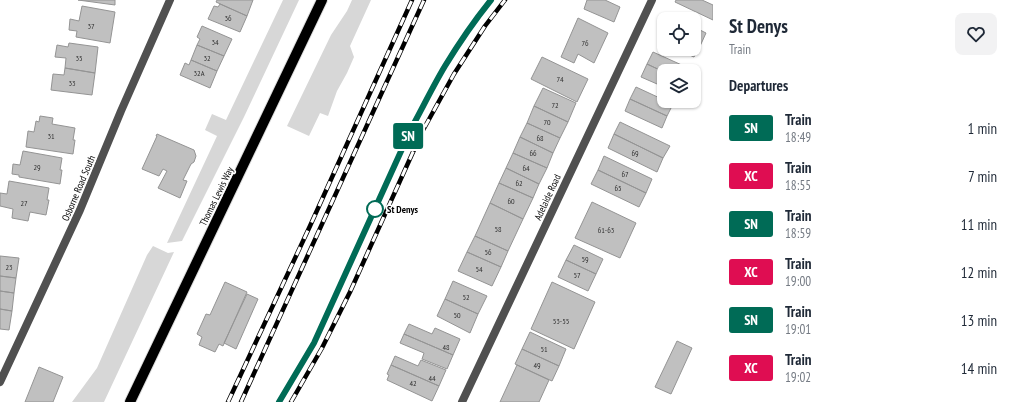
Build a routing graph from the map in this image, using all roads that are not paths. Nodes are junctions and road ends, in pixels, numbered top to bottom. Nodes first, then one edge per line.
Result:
1 (170, 0) edge
2 (322, 0) edge
3 (652, 0) edge
4 (0, 382) edge
5 (130, 402) edge
6 (462, 402) edge

1 - 4 street, Osborne Road South
2 - 5 main road, Thomas Lewis Way
3 - 6 street, Adelaide Road

